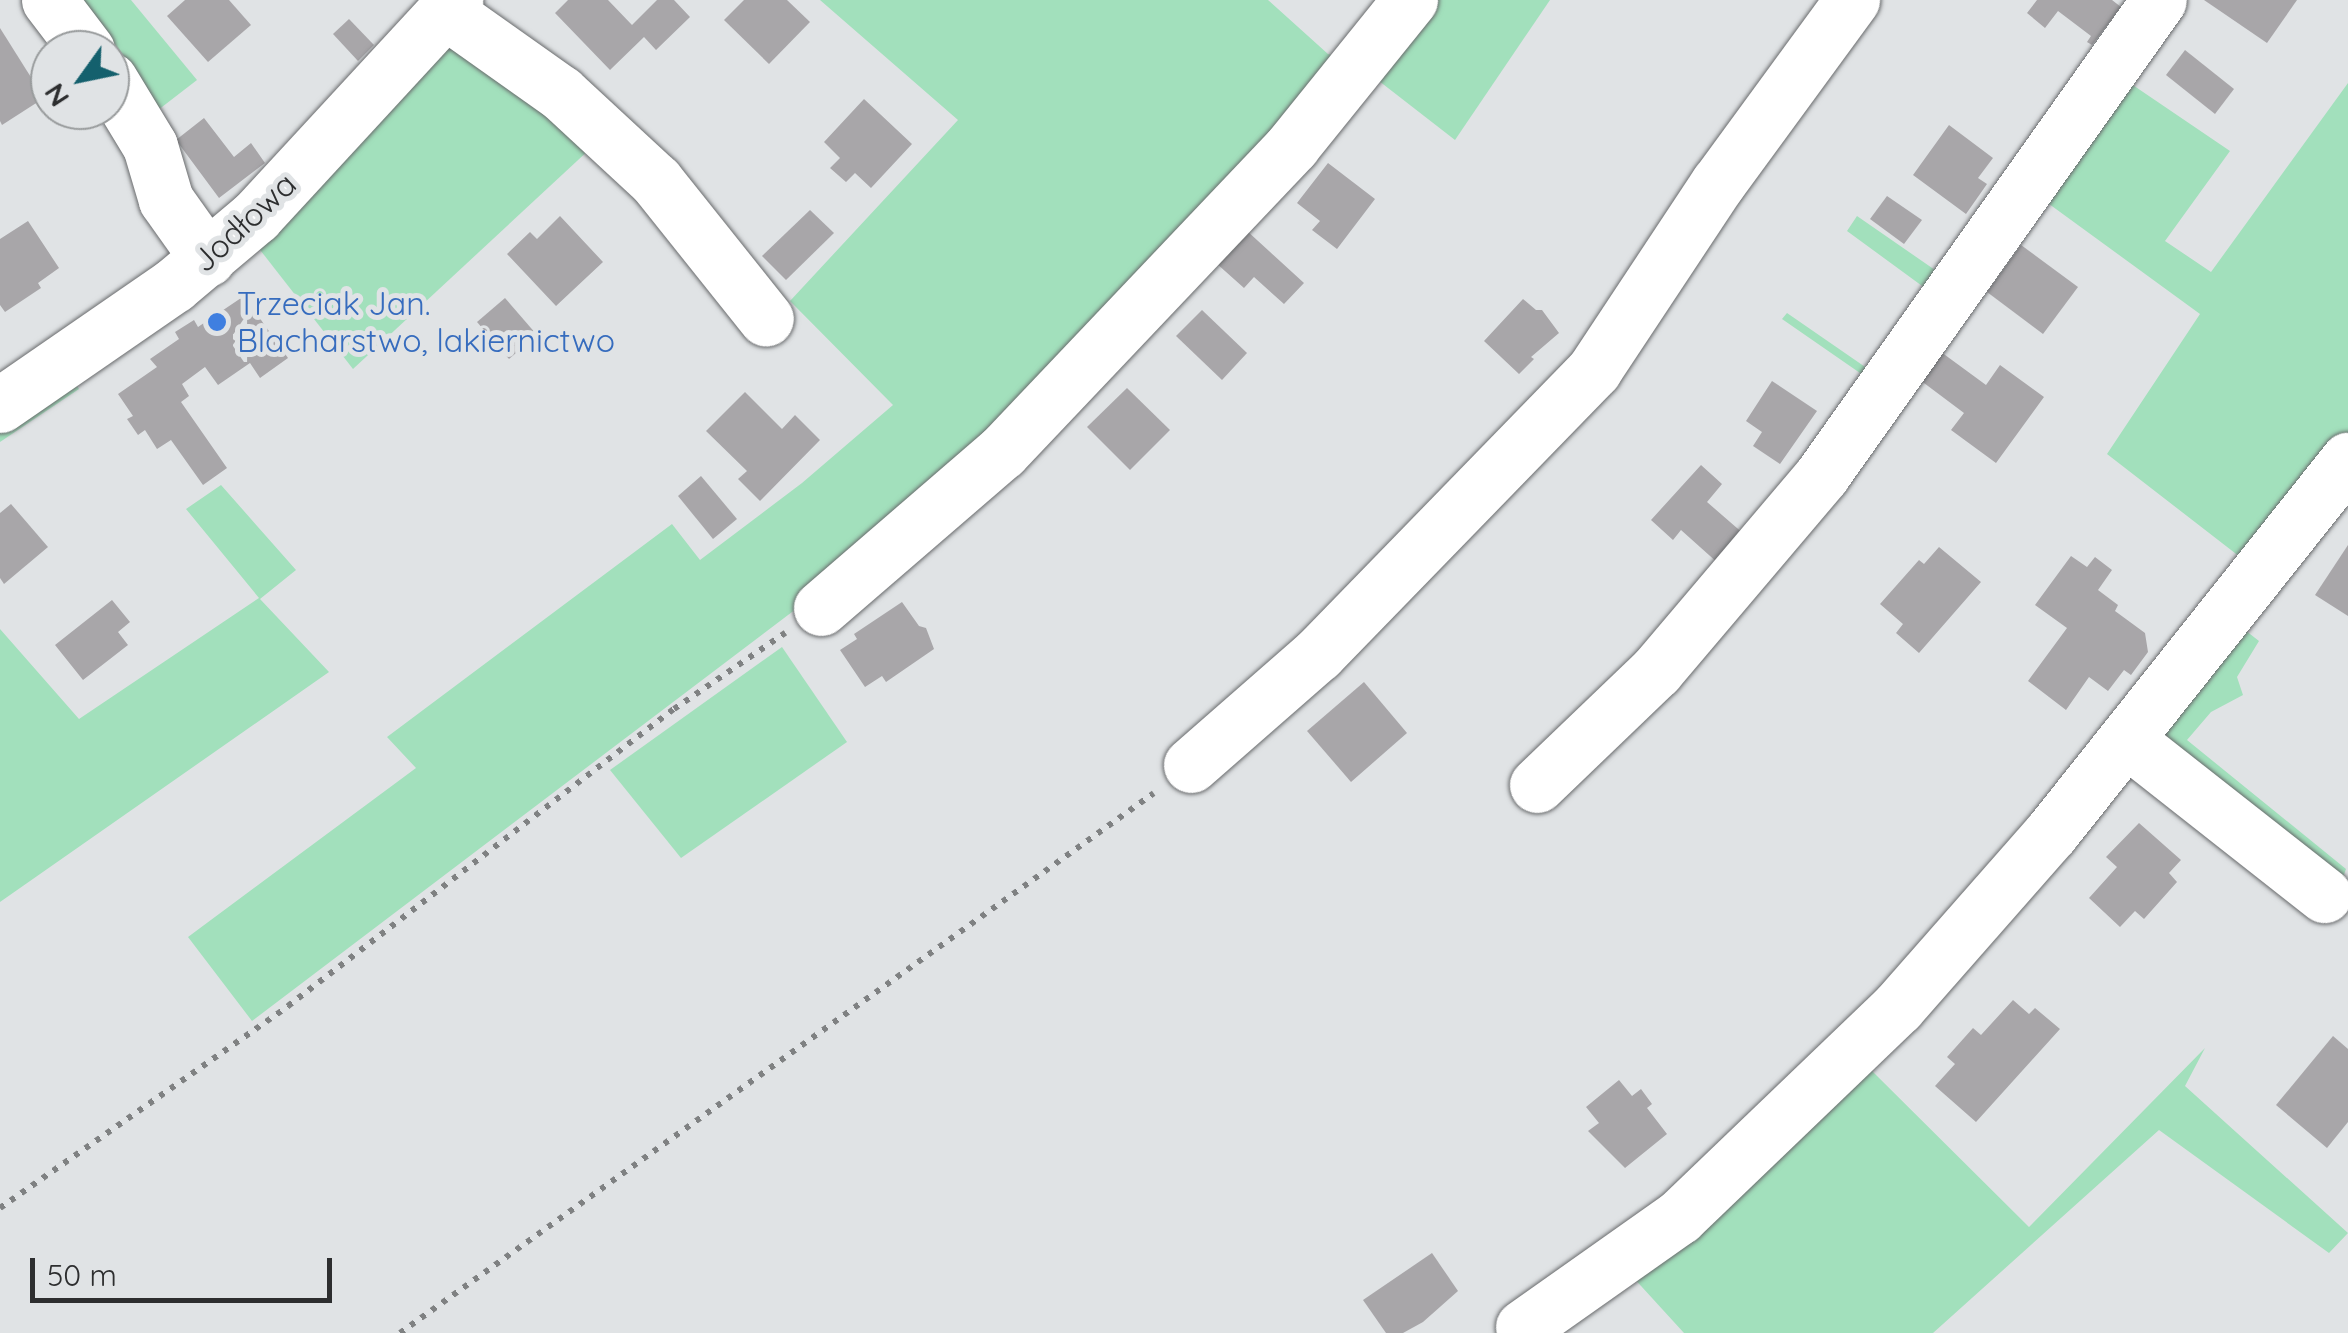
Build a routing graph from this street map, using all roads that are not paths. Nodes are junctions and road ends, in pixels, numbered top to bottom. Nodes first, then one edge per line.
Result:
1 (49, 0) edge
2 (1410, 0) edge
3 (1852, 0) edge
4 (2159, 0) edge
5 (450, 6) edge
6 (72, 30) edge
7 (130, 109) edge
8 (208, 259) junction
9 (766, 319) dead end
10 (0, 405) edge
11 (2348, 460) edge
12 (821, 608) road end
13 (2127, 740) junction
14 (1192, 766) road end
15 (1537, 785) dead end
16 (2324, 895) dead end
17 (1523, 1327) dead end

1 - 6 street
2 - 12 street
3 - 14 street
4 - 15 street
5 - 8 street, Jodłowa
5 - 9 street
7 - 8 street
8 - 10 street, Jodłowa
11 - 13 street
13 - 16 street
13 - 17 street

